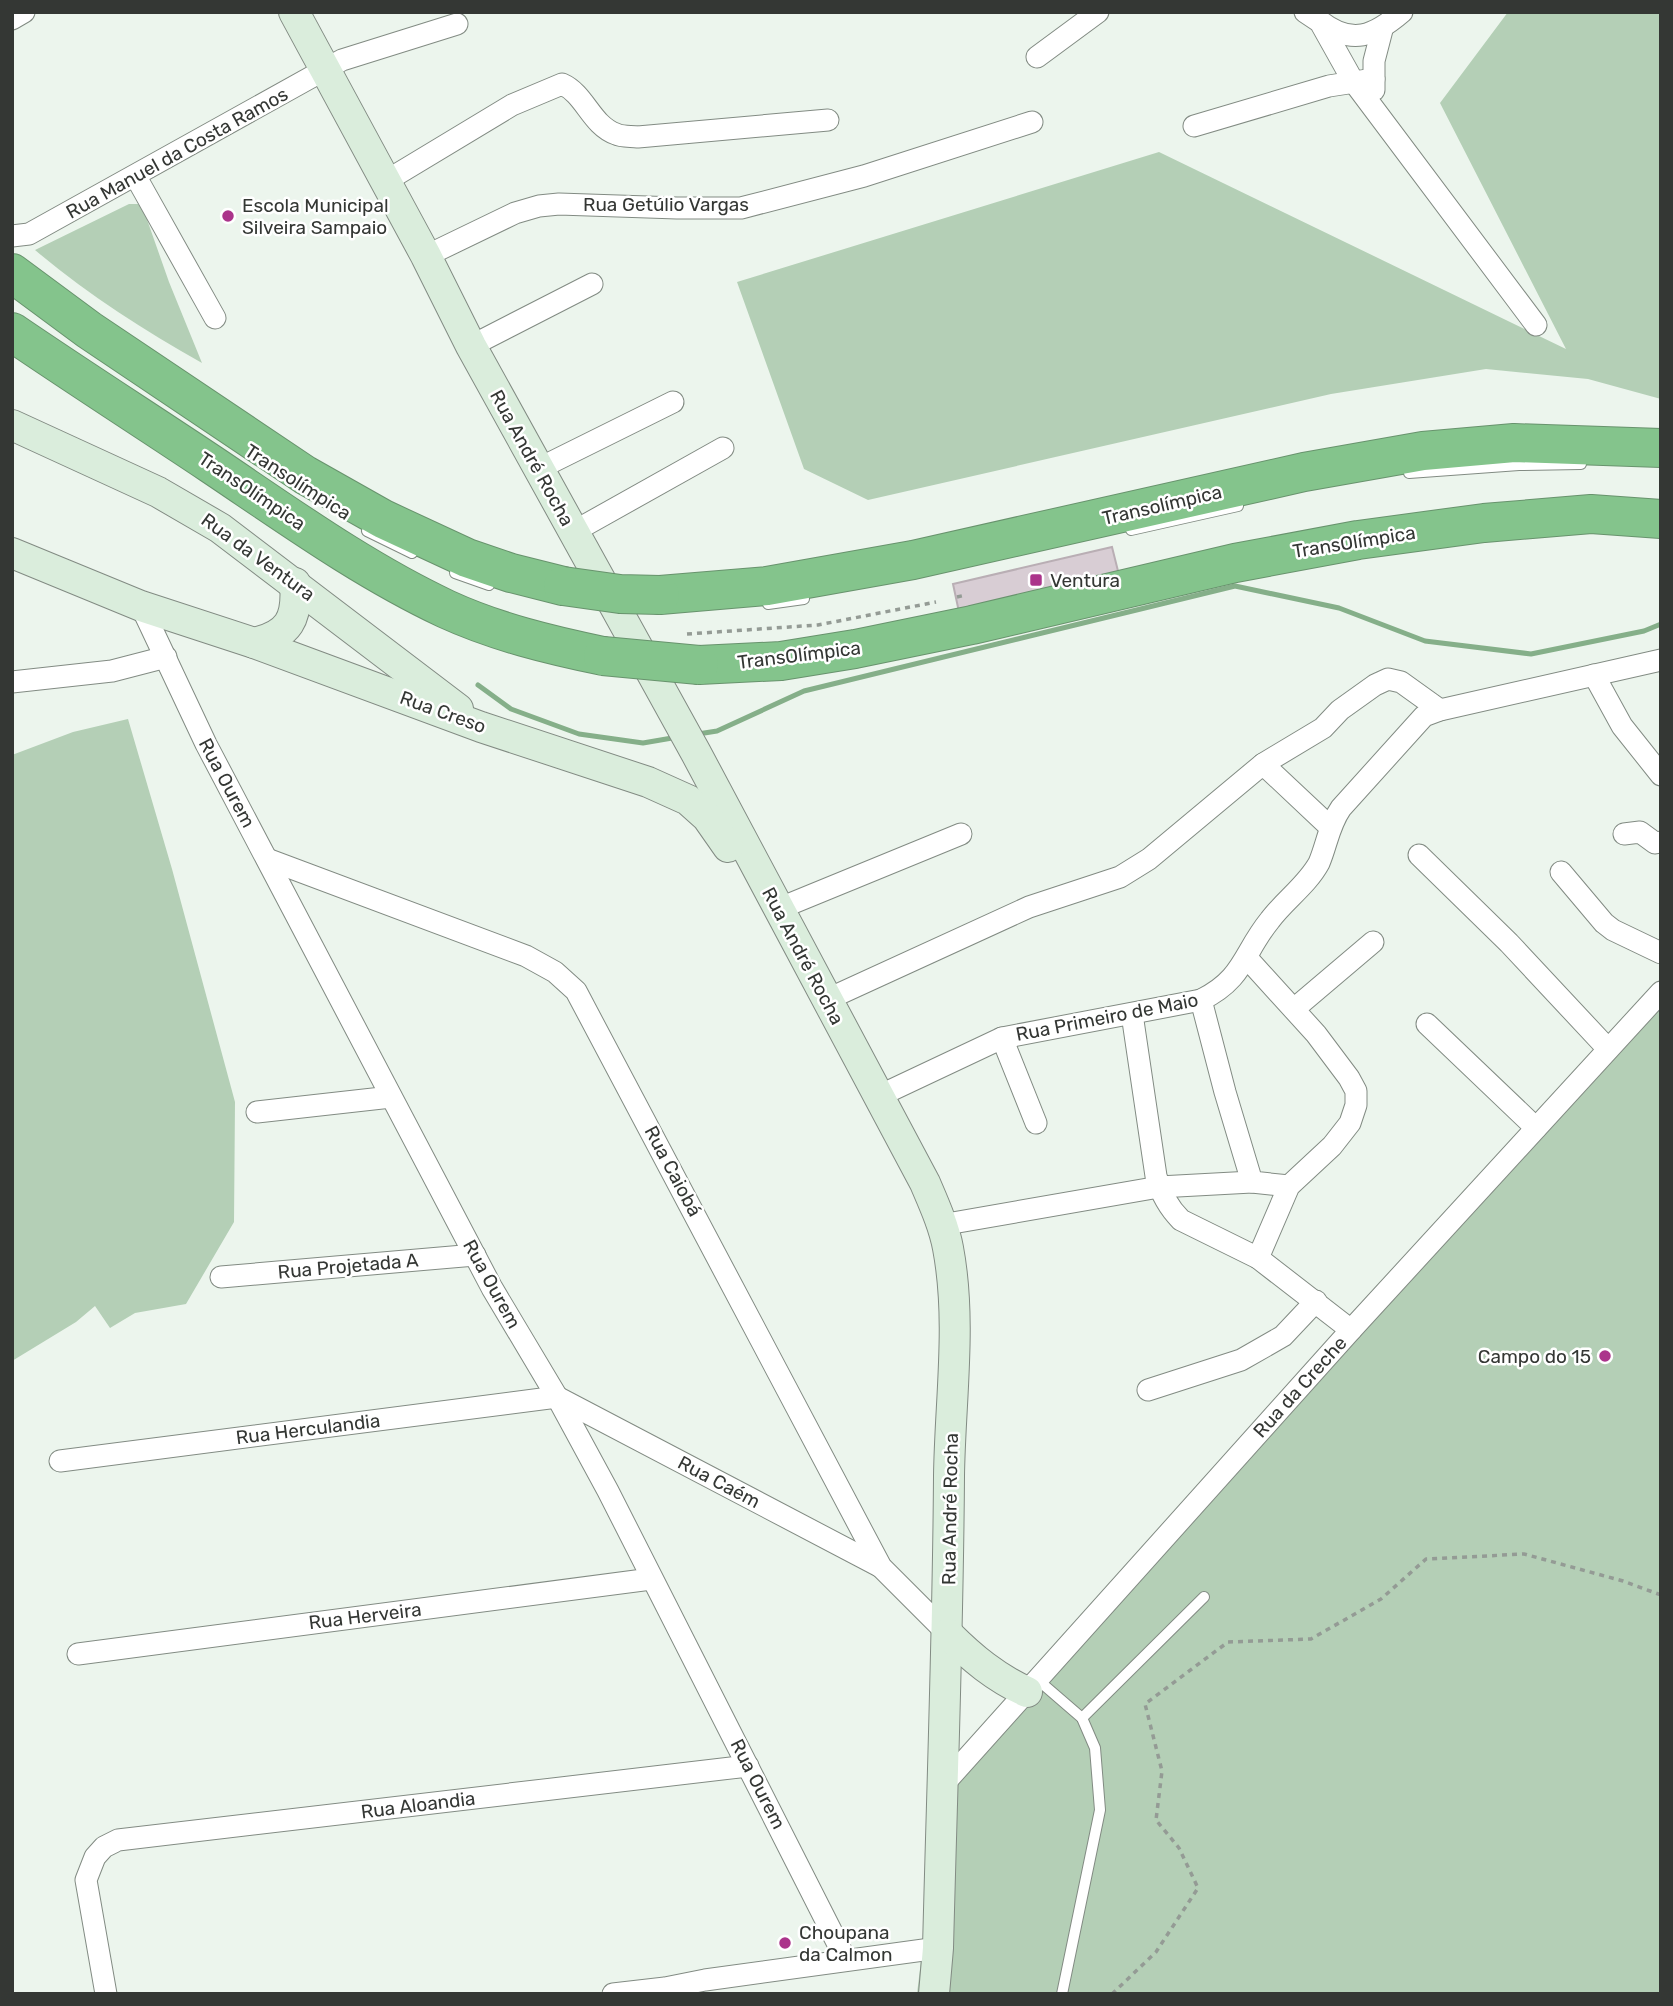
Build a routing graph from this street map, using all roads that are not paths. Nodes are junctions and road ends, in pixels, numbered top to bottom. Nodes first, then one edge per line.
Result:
1 (24, 12) edge
2 (294, 12) edge
3 (1098, 12) edge
4 (1402, 12) edge
5 (1314, 16) edge
6 (12, 19) edge
7 (457, 24) dead end
8 (1382, 30) junction
9 (1037, 57) dead end
10 (325, 71) junction
11 (1363, 80) junction
12 (828, 120) dead end
13 (1032, 122) dead end
14 (1194, 126) dead end
15 (136, 177) junction
16 (386, 181) junction
17 (21, 235) edge
18 (426, 256) junction
19 (12, 273) edge
20 (592, 284) dead end
21 (215, 318) dead end
22 (1536, 325) dead end
23 (12, 332) edge
24 (471, 346) junction
25 (12, 363) edge
26 (673, 402) dead end
27 (12, 425) edge
28 (1661, 447) edge
29 (723, 448) dead end
30 (1597, 464) dead end
31 (538, 469) junction
32 (1400, 474) dead end
33 (259, 496) junction
34 (1249, 503) dead end
35 (1661, 519) edge
36 (357, 524) dead end
37 (573, 532) junction
38 (1119, 533) dead end
39 (12, 553) edge
40 (425, 559) dead end
41 (448, 570) dead end
42 (1110, 580) dead end
43 (295, 583) junction
44 (505, 590) dead end
45 (1070, 590) dead end
46 (821, 596) dead end
47 (755, 605) dead end
48 (141, 606) junction
49 (254, 643) junction
50 (166, 657) junction
51 (1661, 660) edge
52 (1594, 675) junction
53 (12, 682) edge
54 (1440, 710) junction
55 (481, 727) junction
56 (1263, 764) junction
57 (1661, 775) edge
58 (1330, 827) junction
59 (961, 834) dead end
60 (1623, 834) dead end
61 (1661, 842) edge
62 (1419, 855) dead end
63 (267, 859) junction
64 (1561, 872) dead end
65 (778, 909) junction
66 (1373, 942) dead end
67 (1661, 953) edge
68 (1247, 958) junction
69 (804, 959) junction
70 (1661, 992) edge
71 (826, 1000) junction
72 (1201, 1000) junction
73 (1294, 1009) junction
74 (1132, 1014) junction
75 (1427, 1024) dead end
76 (1002, 1038) junction
77 (1608, 1049) junction
78 (391, 1097) junction
79 (879, 1097) junction
80 (257, 1112) dead end
81 (1036, 1123) dead end
82 (1536, 1128) junction
83 (1252, 1182) junction
84 (1289, 1186) junction
85 (1159, 1187) junction
86 (941, 1225) junction
87 (475, 1255) junction
88 (1258, 1258) junction
89 (221, 1277) dead end
90 (1316, 1301) junction
91 (1351, 1330) junction
92 (1148, 1390) dead end
93 (557, 1397) junction
94 (60, 1461) dead end
95 (881, 1567) junction
96 (651, 1578) junction
97 (1204, 1597) dead end
98 (948, 1634) junction
99 (78, 1654) dead end
100 (1033, 1686) junction
101 (1082, 1718) junction
102 (748, 1766) junction
103 (943, 1786) junction
104 (938, 1948) junction
105 (846, 1960) junction
106 (666, 1991) edge
107 (106, 1994) edge
108 (612, 1994) edge
109 (934, 1994) edge
110 (1062, 1994) edge

1 - 6 street
2 - 10 main road, Rua André Rocha
3 - 9 street
4 - 8 street
5 - 8 street
5 - 11 street
7 - 10 street, Rua Manuel da Costa Ramos
8 - 11 street
10 - 15 street, Rua Manuel da Costa Ramos
10 - 16 main road, Rua André Rocha
11 - 14 street
11 - 22 street
12 - 16 street
13 - 18 street, Rua Getúlio Vargas
15 - 17 street, Rua Manuel da Costa Ramos
15 - 21 street
16 - 18 main road, Rua André Rocha
18 - 24 main road, Rua André Rocha
19 - 28 highway, TransOlímpica, bridge
20 - 24 street
23 - 33 highway, TransOlímpica
24 - 31 main road, Rua André Rocha
25 - 33 highway
26 - 31 street
27 - 43 main road, Rua da Ventura
29 - 37 street
30 - 32 lane
31 - 37 main road, Rua André Rocha
33 - 35 highway, TransOlímpica, bridge
34 - 38 lane, Transolímpica
36 - 40 lane, Transolímpica
37 - 65 main road, Rua André Rocha
39 - 48 main road, Rua Creso
41 - 44 lane
42 - 45 lane
43 - 49 main road
43 - 55 main road, Rua da Ventura
46 - 47 lane
48 - 49 main road, Rua Creso
48 - 50 street, Rua Ourem
49 - 55 main road, Rua Creso
50 - 53 street
50 - 63 street, Rua Ourem
51 - 52 street, Rua Primeiro de Maio
52 - 54 street, Rua Primeiro de Maio
52 - 57 street
54 - 56 street
54 - 58 street, Rua Primeiro de Maio
55 - 69 main road, Rua Creso
56 - 58 street
56 - 71 street
58 - 68 street, Rua Primeiro de Maio
59 - 65 street
60 - 61 street
62 - 77 street
63 - 78 street, Rua Ourem
63 - 95 street, Rua Caiobá
64 - 67 street
65 - 69 main road, Rua André Rocha
66 - 73 street
68 - 72 street, Rua Primeiro de Maio
68 - 73 street
69 - 71 main road, Rua André Rocha
70 - 77 street, Rua da Creche
71 - 79 main road, Rua André Rocha
72 - 74 street, Rua Primeiro de Maio
72 - 83 street
73 - 84 street
74 - 76 street, Rua Primeiro de Maio
74 - 85 street
75 - 82 street
76 - 79 street, Rua Primeiro de Maio
76 - 81 street
77 - 82 street, Rua da Creche
78 - 80 street
78 - 87 street, Rua Ourem
79 - 86 main road, Rua André Rocha
82 - 91 street, Rua da Creche
83 - 84 street
83 - 85 street
84 - 88 street
85 - 86 street
85 - 88 street
86 - 98 main road, Rua André Rocha
87 - 89 street, Rua Projetada A
87 - 93 street, Rua Ourem
88 - 90 street
90 - 91 street
90 - 92 street
91 - 100 street, Rua da Creche
93 - 94 street, Rua Herculandia
93 - 95 street, Rua Caém
93 - 96 street, Rua Ourem
95 - 98 street, Rua Caiobá
96 - 99 street, Rua Herveira
96 - 102 street, Rua Ourem
97 - 101 lane
98 - 100 main road
98 - 103 main road, Rua André Rocha
100 - 101 lane
100 - 103 street, Rua da Creche
101 - 110 lane
102 - 105 street, Rua Ourem
102 - 107 street, Rua Aloandia
103 - 104 main road, Rua André Rocha
104 - 105 street
104 - 109 main road, Rua André Rocha
105 - 106 street
106 - 108 street

